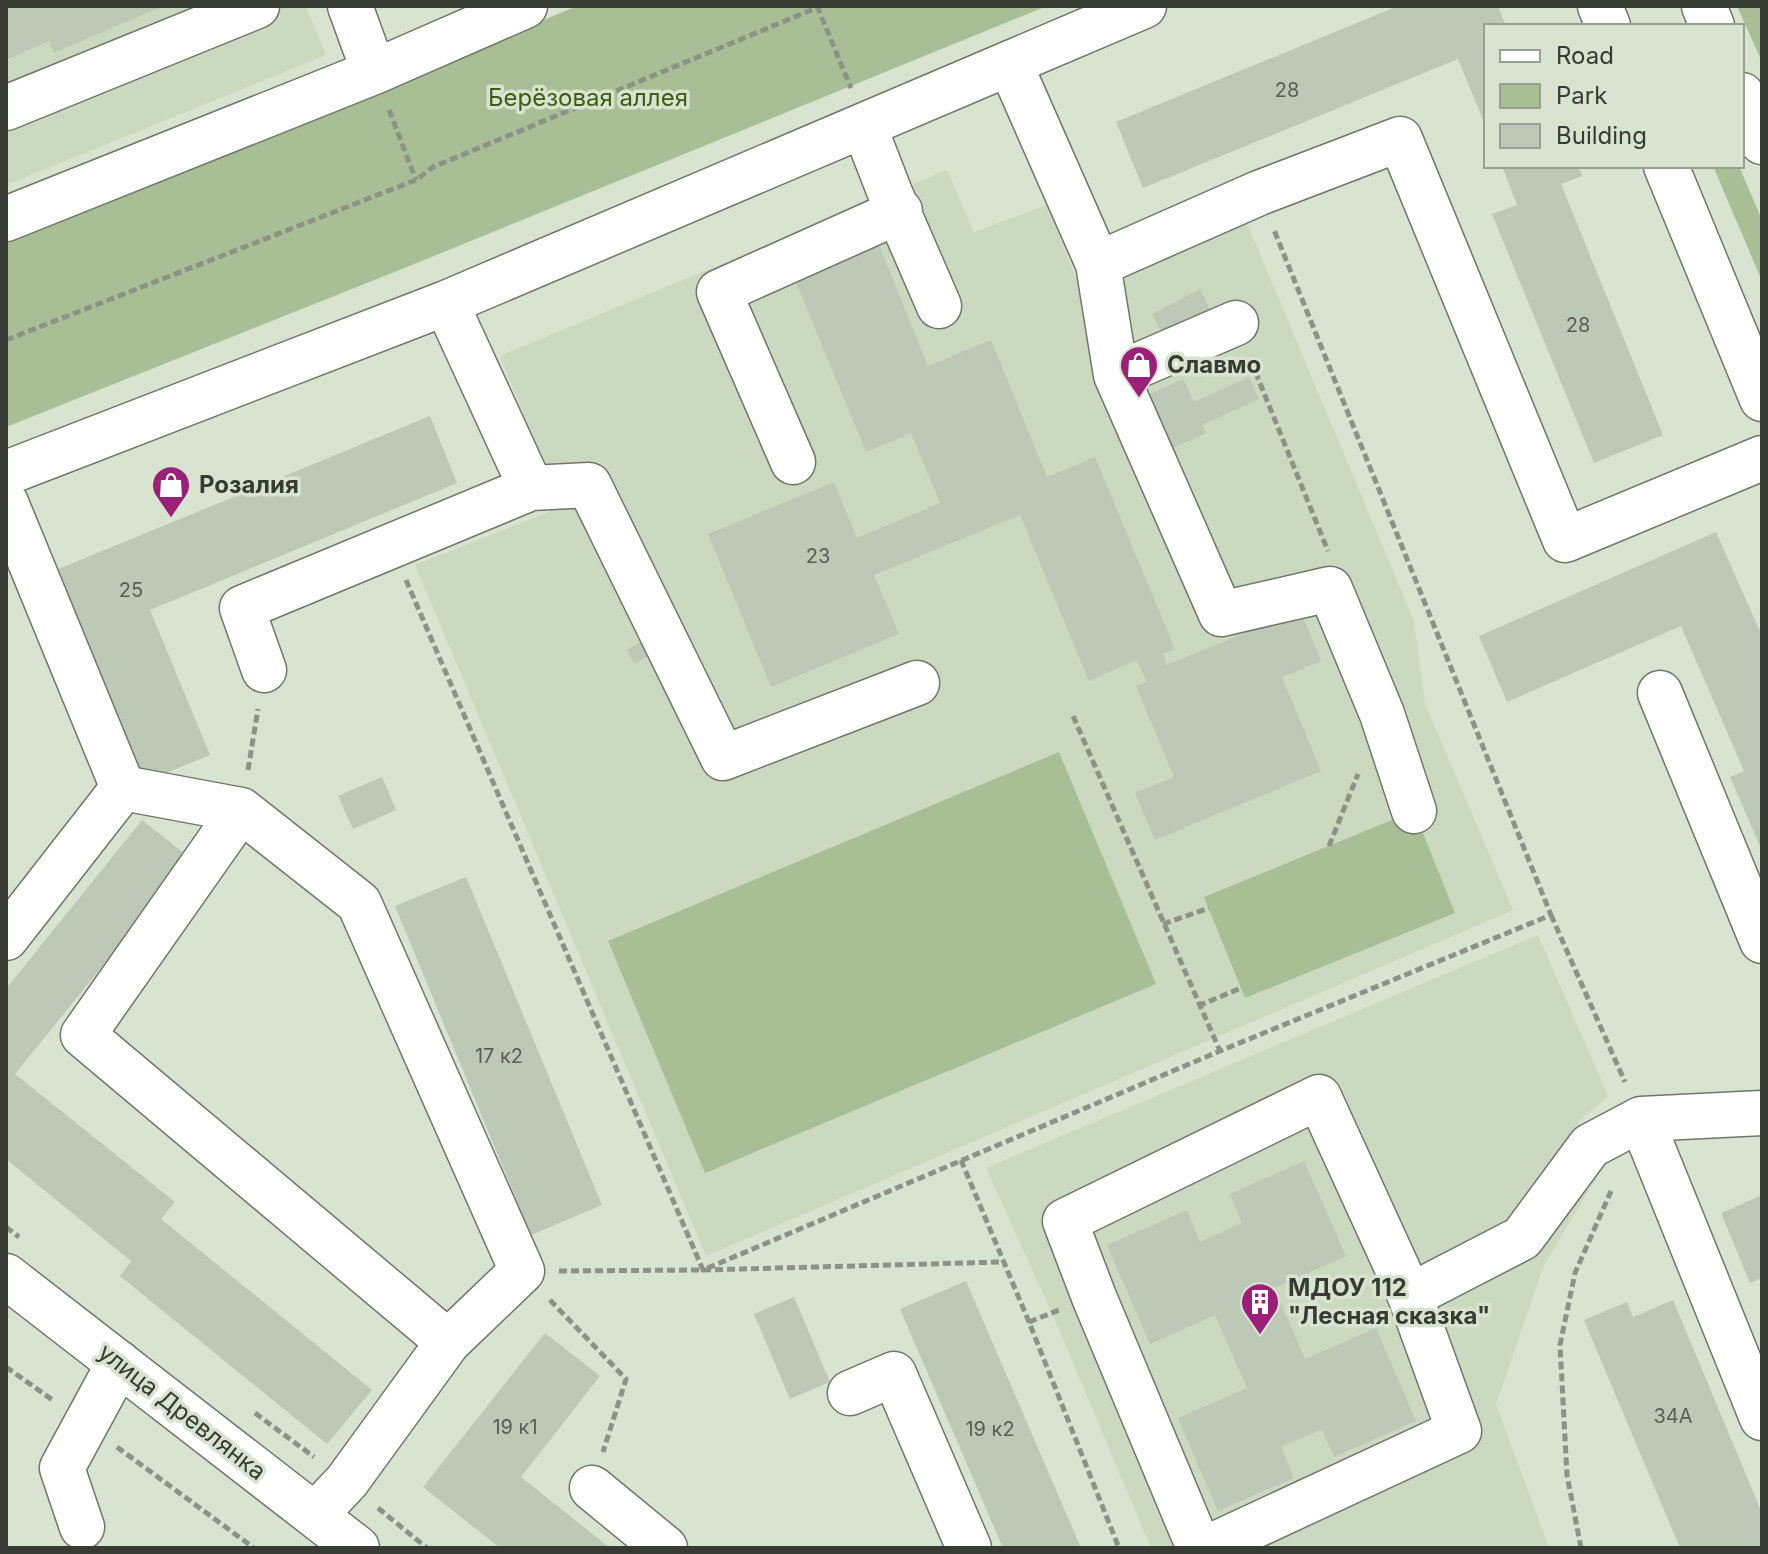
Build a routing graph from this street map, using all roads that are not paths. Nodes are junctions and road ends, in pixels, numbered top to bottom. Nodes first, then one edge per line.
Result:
1 (257, 6) edge
2 (350, 6) edge
3 (525, 6) edge
4 (1144, 6) edge
5 (1010, 64) junction
6 (374, 72) junction
7 (1744, 100) edge
8 (6, 108) edge
9 (864, 126) junction
10 (1762, 142) edge
11 (1667, 168) edge
12 (900, 211) junction
13 (6, 219) edge
14 (1098, 264) junction
15 (446, 303) junction
16 (939, 306) dead end
17 (1236, 323) road end
18 (1116, 375) junction
19 (1762, 399) edge
20 (1762, 458) edge
21 (793, 462) dead end
22 (6, 473) edge
23 (531, 488) junction
24 (6, 503) edge
25 (264, 670) road end
26 (917, 683) dead end
27 (1660, 693) dead end
28 (123, 788) junction
29 (241, 810) junction
30 (1414, 811) dead end
31 (6, 938) edge
32 (1762, 941) edge
33 (1762, 1113) edge
34 (1641, 1119) junction
35 (6, 1276) edge
36 (1410, 1296) junction
37 (448, 1342) junction
38 (119, 1363) junction
39 (850, 1393) dead end
40 (1762, 1418) edge
41 (592, 1488) road end
42 (315, 1515) junction
43 (82, 1527) dead end
44 (357, 1548) edge
45 (665, 1548) edge
46 (969, 1548) edge
47 (1199, 1548) edge
48 (1207, 1548) edge

1 - 8 street
2 - 6 street
3 - 6 street
4 - 5 street
5 - 9 street
5 - 14 street
6 - 13 street
7 - 10 street
9 - 12 street
9 - 15 street
11 - 19 street
12 - 16 street
12 - 21 street
14 - 18 street
14 - 20 street
15 - 22 street
15 - 23 street
17 - 18 street
18 - 30 street
23 - 25 street
23 - 26 street
24 - 28 street
27 - 32 street
28 - 29 street
28 - 31 street
29 - 37 street
29 - 37 street
33 - 34 street
34 - 36 street
34 - 40 street
35 - 38 street, улица Древлянка
36 - 47 street
36 - 48 street
37 - 42 street
38 - 42 street, улица Древлянка
38 - 43 street
39 - 46 street
41 - 45 street
42 - 44 street, улица Древлянка

